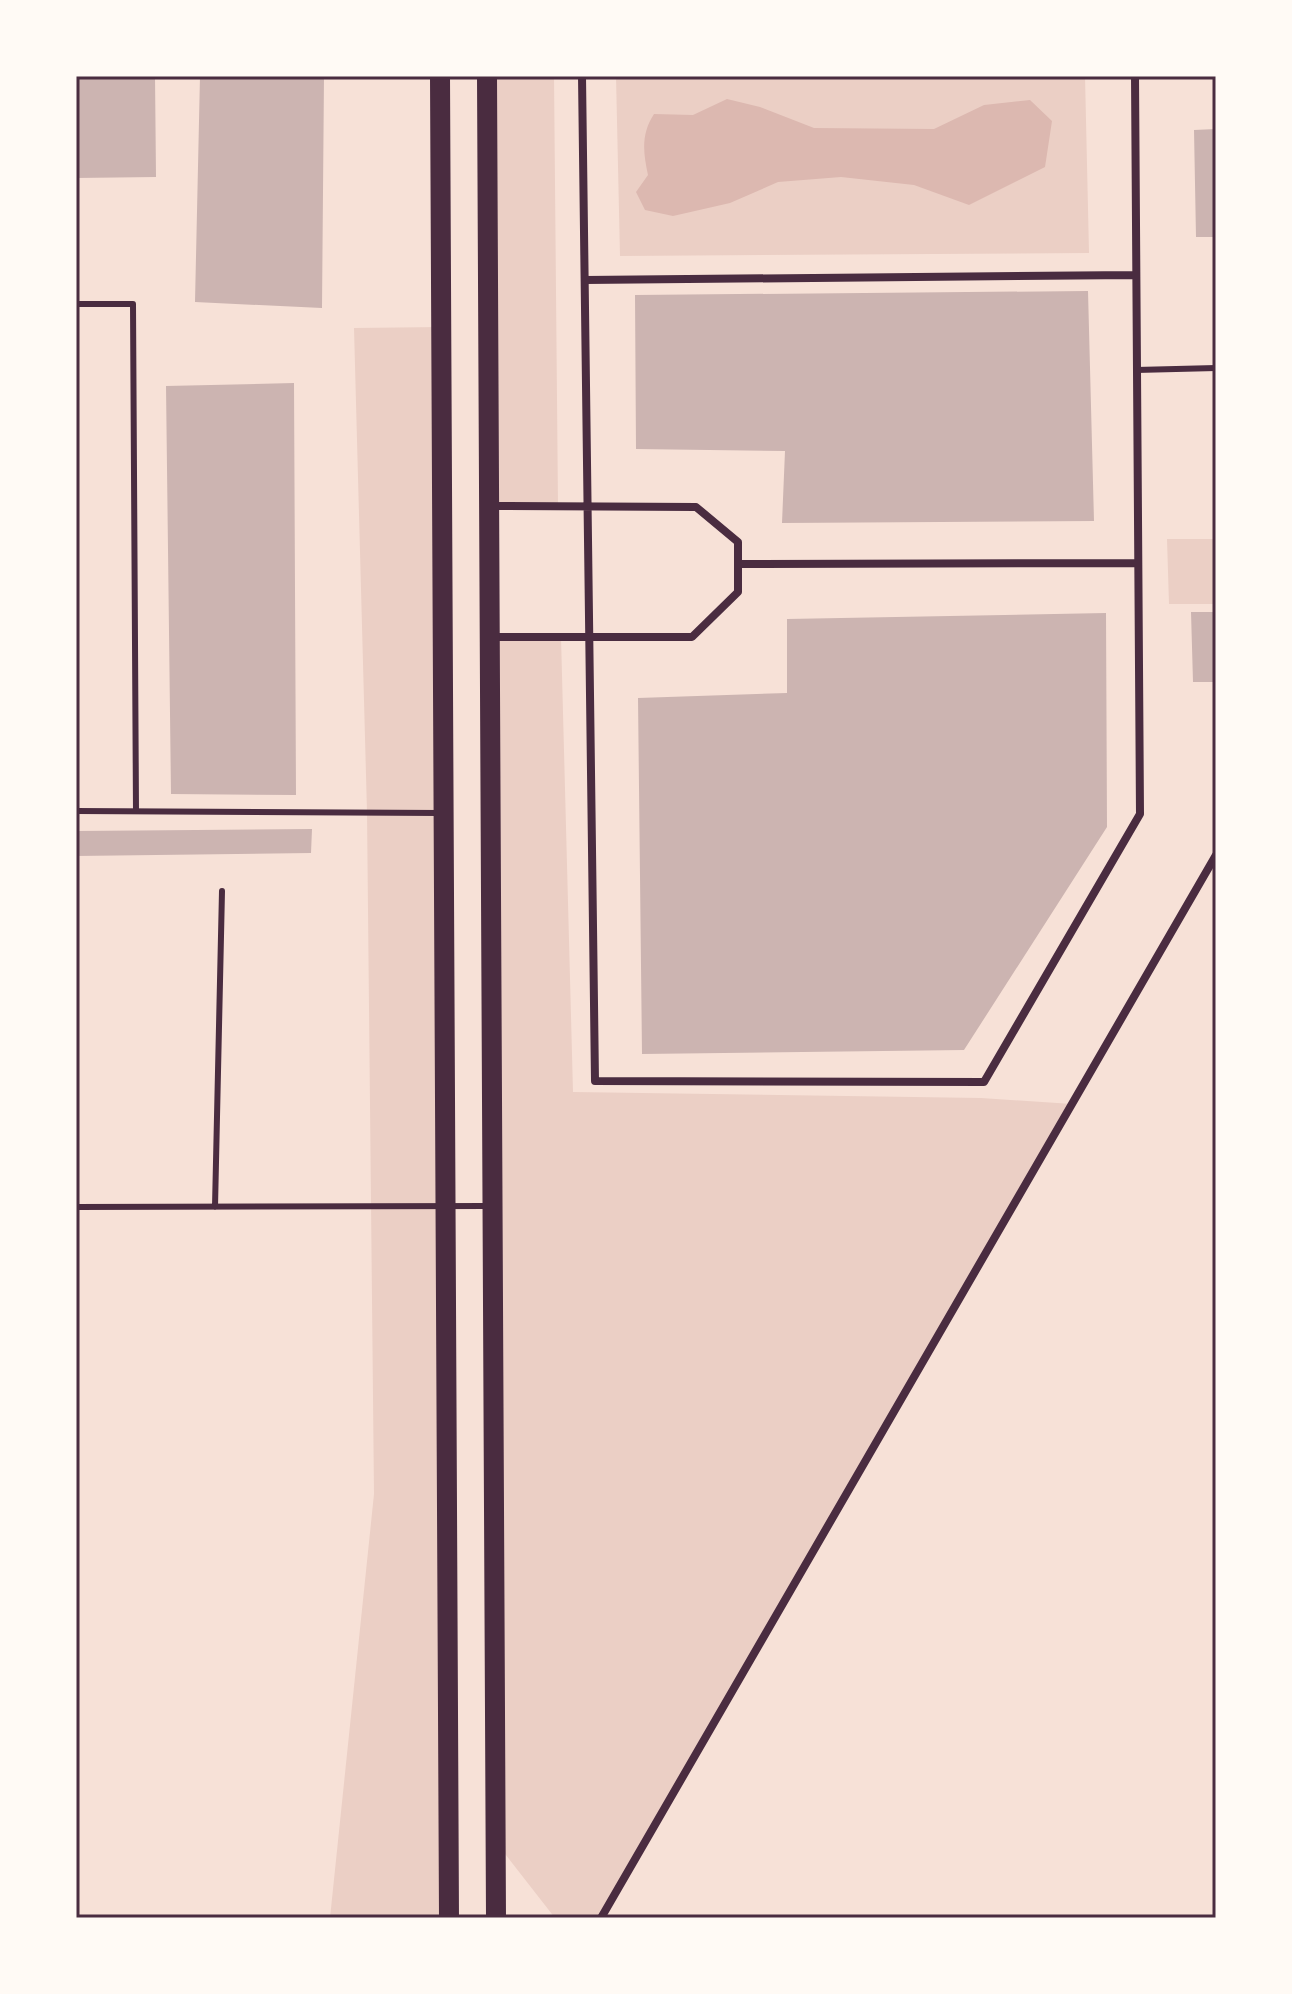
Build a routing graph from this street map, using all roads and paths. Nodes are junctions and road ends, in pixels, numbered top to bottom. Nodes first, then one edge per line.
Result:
1 (440, 76) edge
2 (487, 76) edge
3 (582, 76) edge
4 (1135, 76) edge
5 (1135, 275) junction
6 (585, 280) junction
7 (76, 304) edge
8 (1216, 368) edge
9 (1136, 370) junction
10 (489, 506) junction
11 (1136, 563) junction
12 (738, 564) junction
13 (489, 637) junction
14 (76, 811) edge
15 (136, 811) junction
16 (444, 813) junction
17 (1216, 855) edge
18 (222, 891) dead end
19 (492, 1206) junction
20 (76, 1207) edge
21 (215, 1207) junction
22 (449, 1918) edge
23 (496, 1918) edge
24 (601, 1918) edge

1 - 16 main road
2 - 10 main road
3 - 6 street
4 - 5 street
5 - 6 street
5 - 9 street
6 - 11 street
7 - 15 lane
8 - 9 lane
9 - 11 street
10 - 12 street
10 - 13 main road
11 - 12 street
12 - 13 street
13 - 19 main road
14 - 15 lane
15 - 16 lane
16 - 22 main road
17 - 24 street
18 - 21 lane
19 - 21 lane
19 - 23 main road
20 - 21 lane

